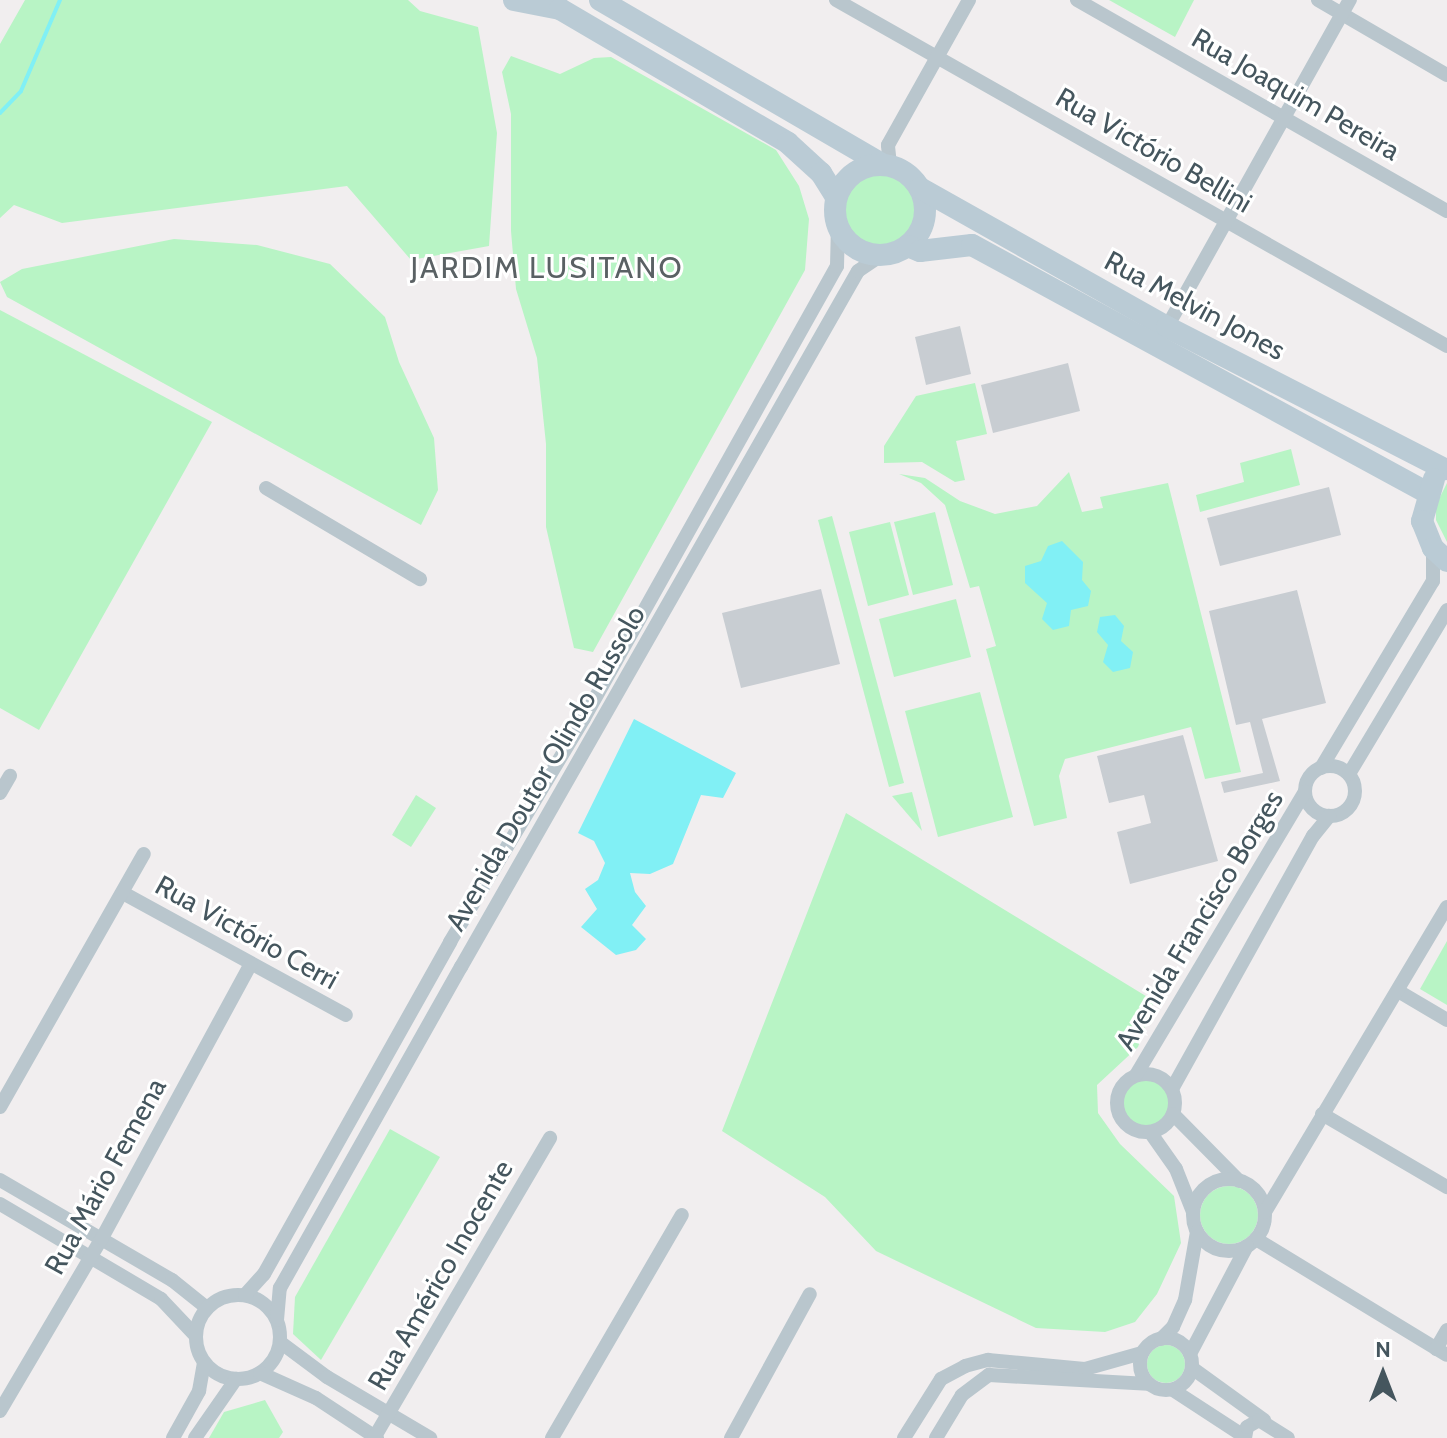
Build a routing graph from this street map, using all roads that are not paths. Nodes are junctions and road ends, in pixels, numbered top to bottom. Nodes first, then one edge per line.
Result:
1 (514, 0) edge
2 (600, 0) edge
3 (836, 0) edge
4 (969, 0) edge
5 (1077, 0) edge
6 (1318, 0) edge
7 (1350, 0) edge
8 (1342, 14) junction
9 (939, 58) junction
10 (1447, 75) edge
11 (1285, 117) junction
12 (886, 164) junction
13 (920, 188) junction
14 (836, 197) junction
15 (1447, 211) edge
16 (1226, 221) junction
17 (838, 226) junction
18 (908, 246) junction
19 (882, 255) junction
20 (1167, 327) junction
21 (1447, 346) edge
22 (1446, 468) edge
23 (266, 488) dead end
24 (1426, 492) junction
25 (1440, 554) edge
26 (420, 579) dead end
27 (1447, 610) edge
28 (1321, 768) junction
29 (1349, 774) junction
30 (10, 776) dead end
31 (1305, 791) junction
32 (0, 793) edge
33 (531, 804) junction
34 (548, 814) junction
35 (1329, 816) junction
36 (144, 854) dead end
37 (123, 893) junction
38 (1447, 907) edge
39 (450, 942) junction
40 (470, 953) junction
41 (442, 957) junction
42 (251, 964) junction
43 (461, 967) junction
44 (1398, 991) junction
45 (346, 1015) dead end
46 (1447, 1020) edge
47 (1136, 1075) junction
48 (1172, 1089) junction
49 (0, 1107) edge
50 (1173, 1114) junction
51 (1322, 1114) junction
52 (1150, 1132) junction
53 (550, 1138) dead end
54 (0, 1180) edge
55 (1239, 1181) junction
56 (1447, 1187) edge
57 (0, 1204) edge
58 (1265, 1212) junction
59 (1193, 1213) junction
60 (682, 1215) dead end
61 (1197, 1232) junction
62 (102, 1238) junction
63 (1252, 1243) junction
64 (90, 1257) junction
65 (810, 1294) dead end
66 (245, 1295) junction
67 (207, 1308) junction
68 (277, 1320) junction
69 (1447, 1330) edge
70 (195, 1335) junction
71 (1161, 1339) junction
72 (280, 1342) junction
73 (1442, 1352) edge
74 (1142, 1353) junction
75 (1191, 1361) junction
76 (204, 1362) junction
77 (1029, 1370) junction
78 (260, 1373) junction
79 (236, 1379) junction
80 (1148, 1384) junction
81 (1173, 1390) junction
82 (0, 1411) edge
83 (390, 1413) junction
84 (1271, 1429) edge
85 (173, 1438) edge
86 (195, 1438) edge
87 (375, 1438) edge
88 (430, 1438) edge
89 (552, 1438) edge
90 (731, 1438) edge
91 (904, 1438) edge
92 (936, 1438) edge
93 (1245, 1438) edge
94 (1288, 1438) edge

1 - 14 street
2 - 12 street
3 - 9 street, Rua Victório Bellini
4 - 9 street
5 - 11 street, Rua Joaquim Pereira
6 - 8 street
7 - 8 street
8 - 10 street
8 - 11 street
9 - 12 street
9 - 16 street, Rua Victório Bellini
11 - 15 street, Rua Joaquim Pereira
11 - 16 street
12 - 13 street
12 - 14 street
13 - 18 street
13 - 20 street, Rua Melvin Jones
14 - 17 street
16 - 20 street
16 - 21 street, Rua Victório Bellini
17 - 19 street
17 - 33 street, Avenida Doutor Olindo Russolo
18 - 19 street
18 - 24 street, Rua Melvin Jones
19 - 34 street, Avenida Doutor Olindo Russolo
20 - 22 street, Rua Melvin Jones
22 - 24 street
23 - 26 street
24 - 25 street
25 - 28 street
27 - 29 street
28 - 29 street
28 - 31 street
29 - 35 street
30 - 32 street
31 - 35 street
31 - 47 street, Avenida Francisco Borges
33 - 34 street
33 - 39 street, Avenida Doutor Olindo Russolo
34 - 40 street, Avenida Doutor Olindo Russolo
35 - 48 street, Avenida Francisco Borges
36 - 37 street
37 - 42 street, Rua Victório Cerri
37 - 49 street
38 - 44 street
39 - 40 street
39 - 41 street, Avenida Doutor Olindo Russolo
40 - 43 street, Avenida Doutor Olindo Russolo
41 - 43 street
41 - 66 street, Avenida Doutor Olindo Russolo
42 - 45 street, Rua Victório Cerri
42 - 62 street, Rua Mário Femena
43 - 68 street, Avenida Doutor Olindo Russolo
44 - 46 street
44 - 51 street
47 - 48 street
47 - 52 street
48 - 50 street
50 - 52 street
50 - 55 street
51 - 56 street
51 - 58 street
52 - 59 street
53 - 83 street, Rua Américo Inocente
54 - 62 street
55 - 58 street
55 - 59 street
57 - 64 street
58 - 63 street
59 - 61 street
60 - 89 street
61 - 63 street
61 - 71 street
62 - 64 street, Rua Mário Femena
62 - 67 street
63 - 73 street
63 - 75 street
64 - 70 street
64 - 82 street, Rua Mário Femena
65 - 90 street
66 - 67 street
66 - 68 street
67 - 70 street
68 - 72 street
69 - 73 street
70 - 76 street
71 - 74 street
71 - 75 street
72 - 78 street
72 - 83 street
74 - 77 street
74 - 80 street
75 - 81 street
75 - 84 street
76 - 79 street
76 - 85 street
77 - 80 street
77 - 91 street
77 - 92 street
78 - 79 street
78 - 87 street
79 - 86 street
80 - 81 street
81 - 93 street
83 - 87 street, Rua Américo Inocente
83 - 88 street
84 - 93 street
84 - 94 street

